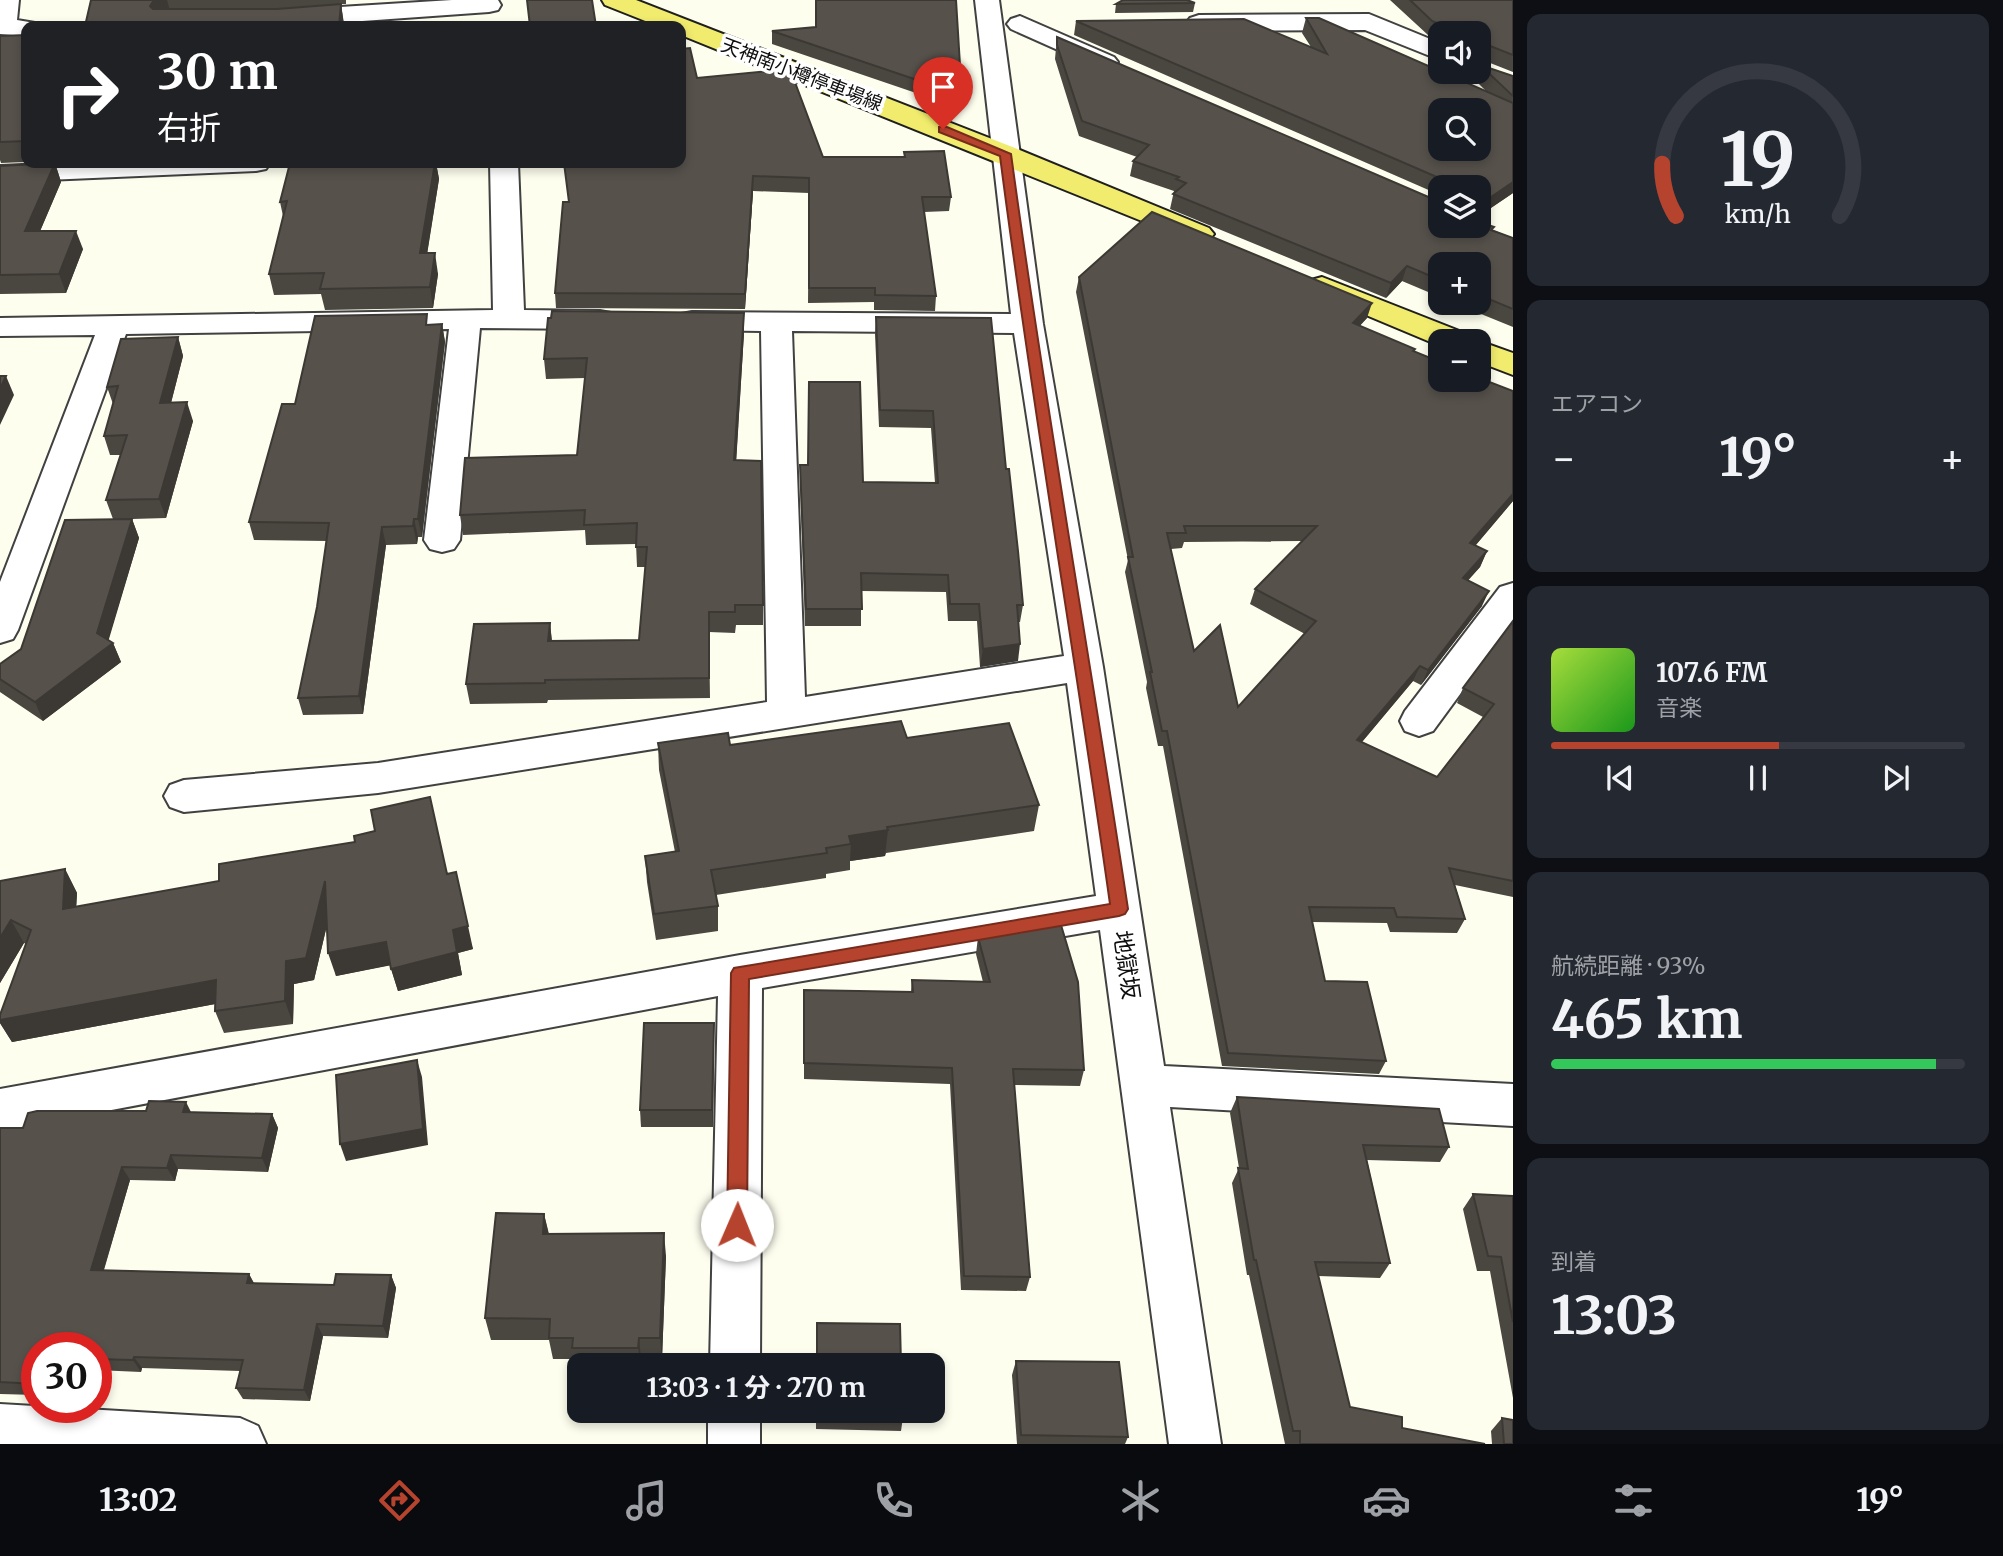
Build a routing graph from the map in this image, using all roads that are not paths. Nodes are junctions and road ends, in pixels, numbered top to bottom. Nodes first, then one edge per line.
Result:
1 (7, 0) edge
2 (614, 0) edge
3 (1357, 0) edge
4 (489, 10) edge
5 (1213, 11) edge
6 (989, 12) edge
7 (268, 20) edge
8 (667, 21) edge
9 (1370, 22) junction
10 (1177, 23) edge
11 (1020, 24) junction
12 (1073, 24) dead end
13 (21, 28) edge
14 (686, 28) edge
15 (1428, 47) edge
16 (1135, 75) edge
17 (1005, 154) junction
18 (140, 168) edge
19 (504, 168) edge
20 (0, 174) edge
21 (1224, 245) edge
22 (1302, 277) edge
23 (466, 319) junction
24 (509, 320) junction
25 (629, 321) edge
26 (669, 321) edge
27 (776, 322) junction
28 (1028, 324) junction
29 (0, 327) edge
30 (113, 327) junction
31 (1428, 329) edge
32 (1491, 356) edge
33 (1513, 365) edge
34 (442, 540) dead end
35 (1513, 596) edge
36 (0, 630) edge
37 (1084, 667) junction
38 (786, 714) junction
39 (1419, 721) dead end
40 (184, 796) dead end
41 (1119, 909) junction
42 (740, 973) junction
43 (1144, 1085) junction
44 (1513, 1105) edge
45 (0, 1110) edge
46 (735, 1353) edge
47 (734, 1423) edge
48 (0, 1430) edge
49 (237, 1444) edge
50 (734, 1444) edge
51 (1195, 1444) edge

1 - 13 street
2 - 8 main road, 天神南小樽停車場線
3 - 9 street
4 - 7 street
5 - 9 street
5 - 10 street
6 - 11 street
6 - 17 street, 地獄坂
9 - 15 street
11 - 12 street
11 - 16 street
14 - 17 main road, 天神南小樽停車場線
17 - 21 main road, 天神南小樽停車場線
17 - 28 street, 地獄坂
18 - 20 street
19 - 24 street
22 - 31 main road
23 - 24 street
23 - 30 street
23 - 34 street
24 - 25 street
26 - 27 street
27 - 28 street
27 - 38 street
28 - 37 street, 地獄坂
29 - 30 street
30 - 36 street
32 - 33 main road
35 - 39 street
37 - 38 street
37 - 41 street, 地獄坂
38 - 40 street
41 - 42 street
41 - 43 street, 地獄坂
42 - 45 street
42 - 46 street
43 - 44 street
43 - 51 street, 地獄坂
47 - 50 street
48 - 49 street

